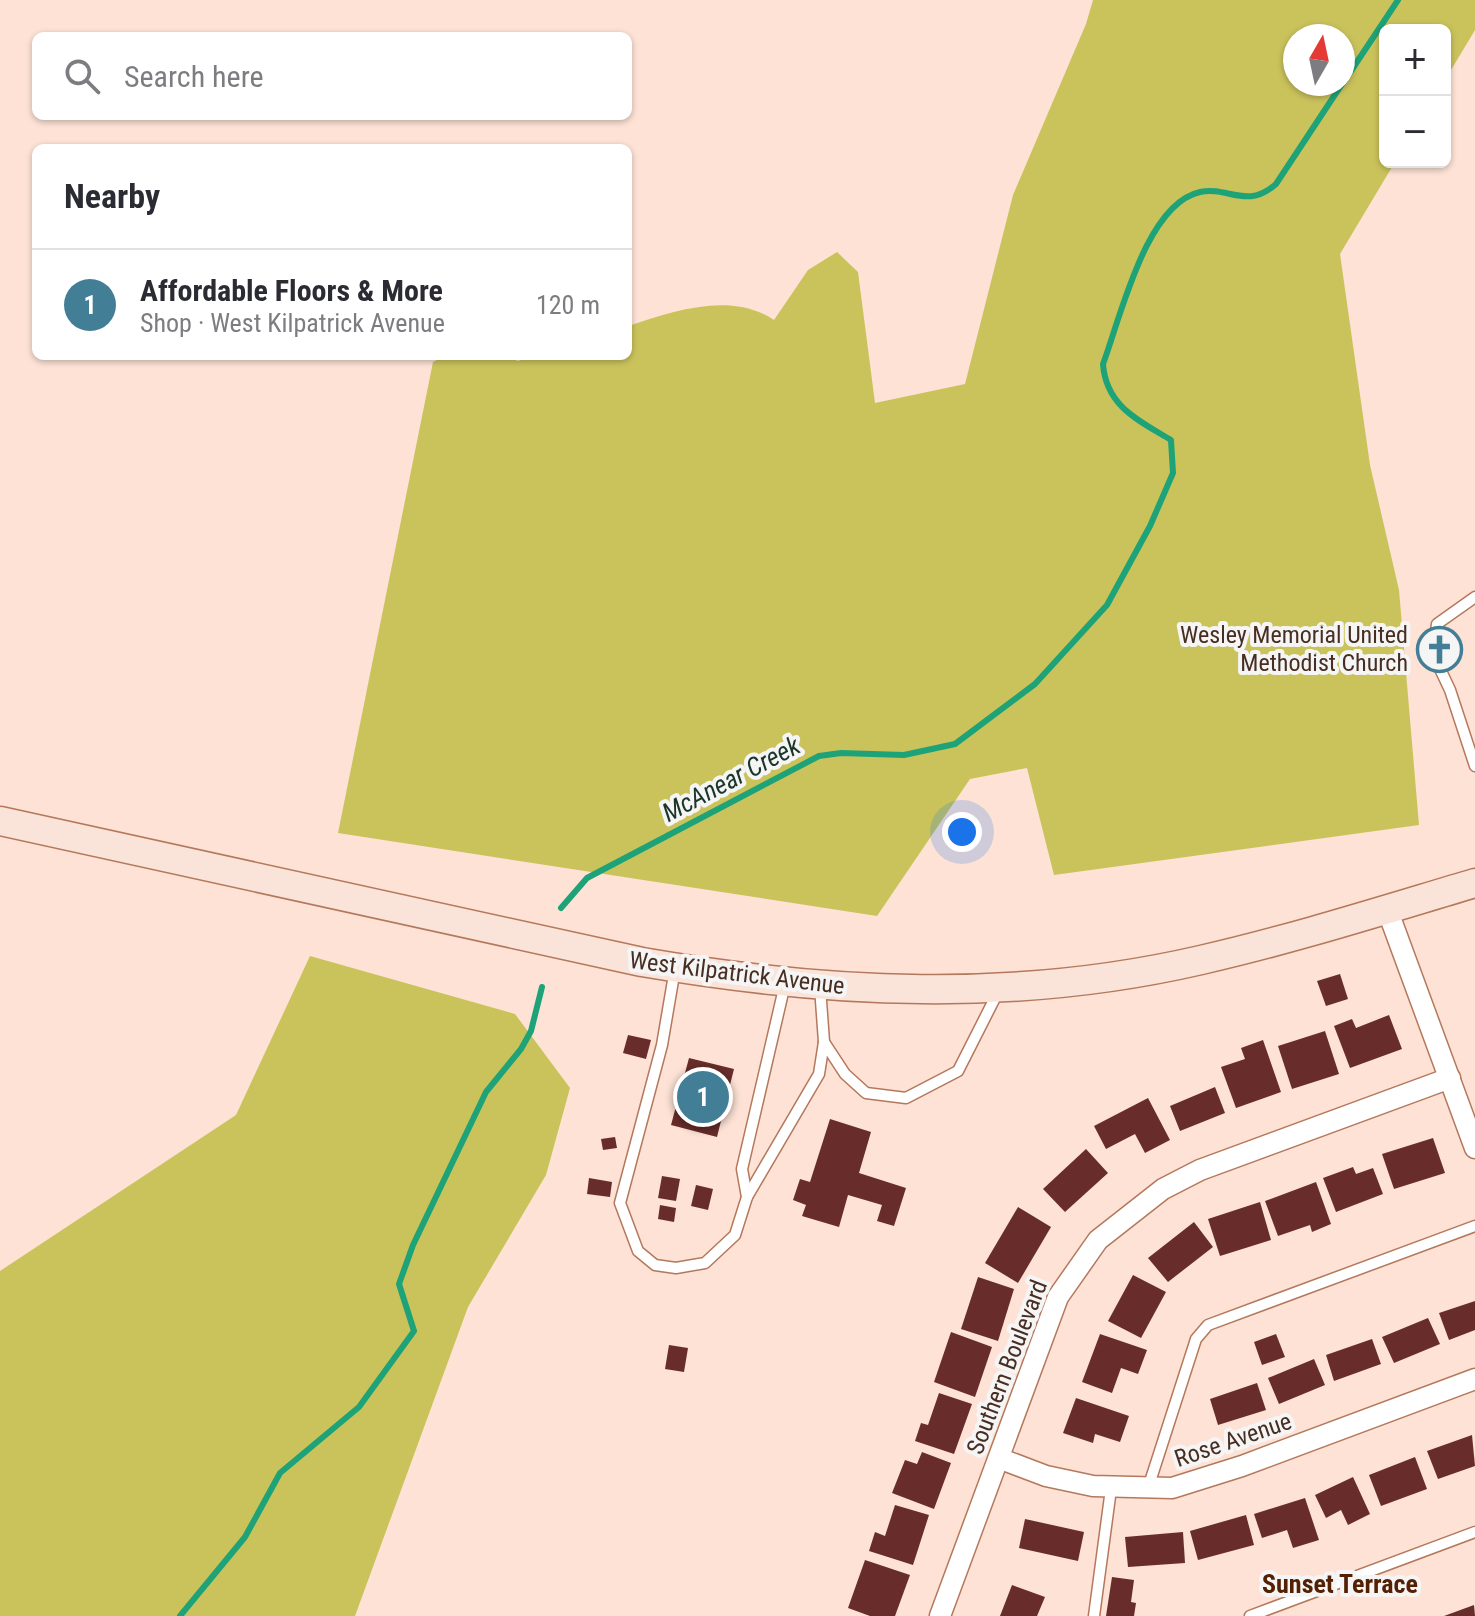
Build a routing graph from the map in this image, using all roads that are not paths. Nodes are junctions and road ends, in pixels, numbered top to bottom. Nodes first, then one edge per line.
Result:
1 (1475, 597) edge
2 (1475, 766) edge
3 (0, 821) edge
4 (1475, 883) edge
5 (1387, 909) junction
6 (676, 968) junction
7 (786, 982) junction
8 (820, 986) junction
9 (1000, 988) junction
10 (824, 1042) junction
11 (1450, 1078) junction
12 (1475, 1148) edge
13 (747, 1197) junction
14 (1475, 1226) edge
15 (1475, 1379) edge
16 (1001, 1459) junction
17 (1148, 1488) junction
18 (1111, 1489) junction
19 (1475, 1532) edge
20 (940, 1616) edge
21 (1094, 1616) edge
22 (1250, 1616) edge

1 - 2 lane
3 - 6 main road, West Kilpatrick Avenue
4 - 5 main road, West Kilpatrick Avenue
5 - 9 main road, West Kilpatrick Avenue
5 - 11 street
6 - 7 main road, West Kilpatrick Avenue
6 - 13 lane
7 - 8 main road, West Kilpatrick Avenue
7 - 13 lane
8 - 9 main road, West Kilpatrick Avenue
8 - 10 lane
9 - 10 lane
10 - 13 lane
11 - 12 street
11 - 16 street, Southern Boulevard
14 - 17 lane
15 - 17 street, Rose Avenue
16 - 18 street, Rose Avenue
16 - 20 street, Southern Boulevard
17 - 18 street, Rose Avenue
18 - 21 lane
19 - 22 lane

